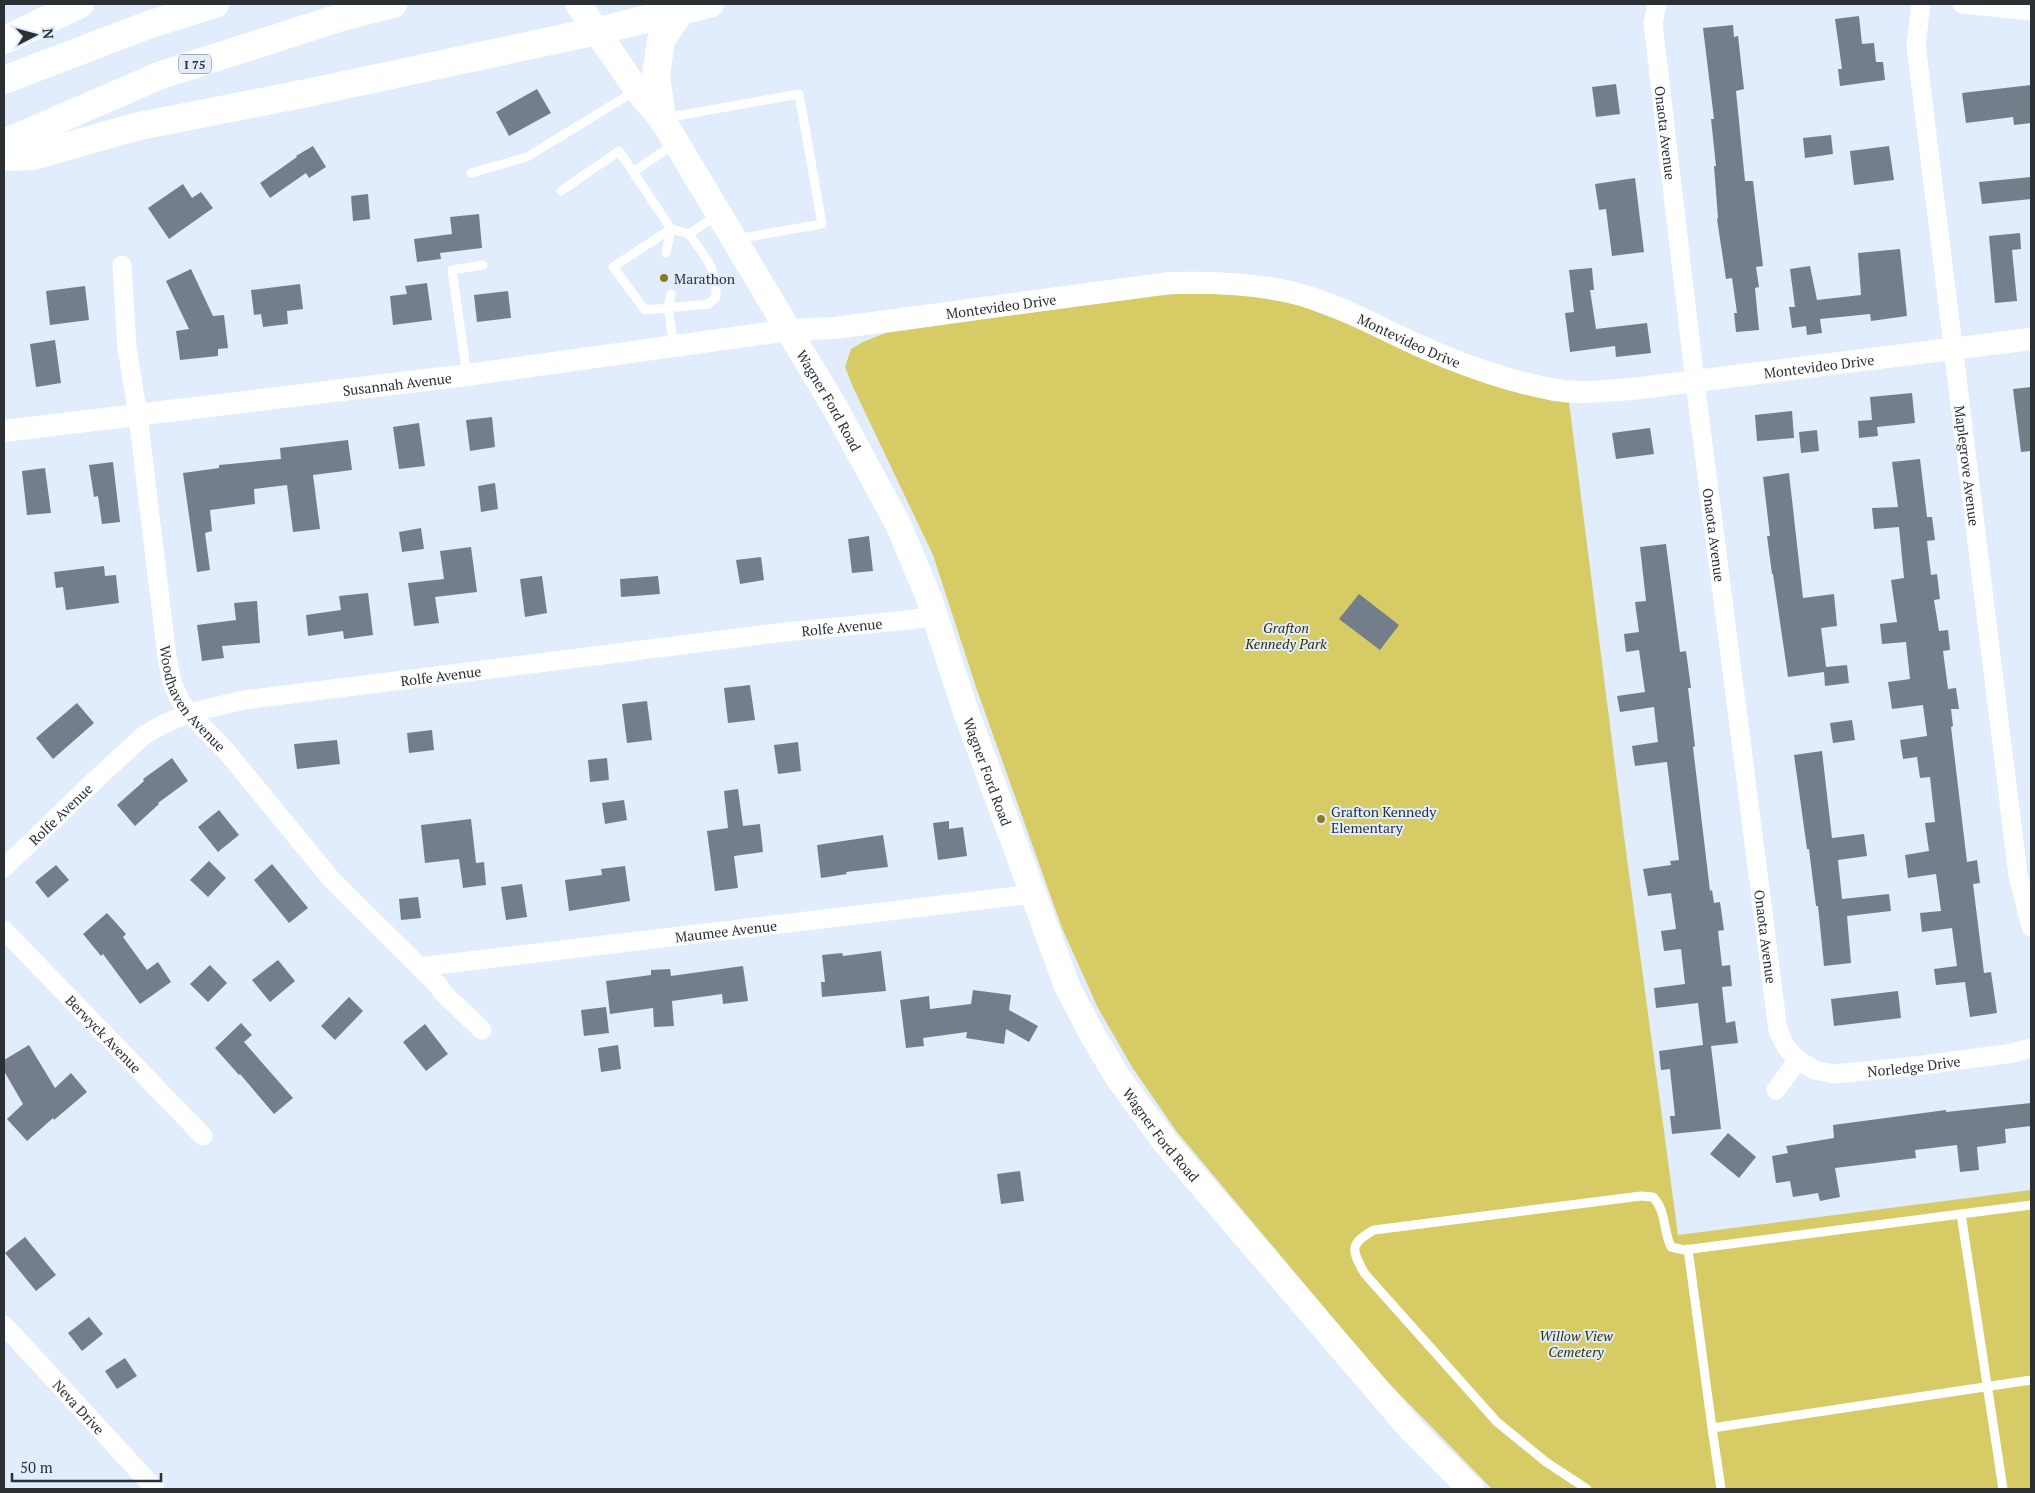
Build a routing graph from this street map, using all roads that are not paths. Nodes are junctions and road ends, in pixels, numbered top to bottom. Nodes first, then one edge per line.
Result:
1 (80, 4) edge
2 (215, 4) edge
3 (393, 4) edge
4 (578, 4) edge
5 (710, 4) edge
6 (1657, 4) edge
7 (1921, 4) edge
8 (1962, 4) edge
9 (681, 11) junction
10 (2031, 11) edge
11 (597, 31) junction
12 (4, 40) edge
13 (4, 80) edge
14 (637, 90) junction
15 (662, 118) junction
16 (4, 143) edge
17 (676, 143) junction
18 (4, 157) edge
19 (634, 172) junction
20 (471, 174) dead end
21 (561, 191) dead end
22 (718, 214) junction
23 (671, 229) junction
24 (689, 234) junction
25 (734, 239) junction
26 (666, 253) dead end
27 (122, 265) dead end
28 (483, 265) dead end
29 (671, 294) dead end
30 (668, 307) junction
31 (789, 330) junction
32 (2031, 339) edge
33 (674, 346) junction
34 (1954, 348) junction
35 (466, 375) junction
36 (1695, 382) junction
37 (138, 416) junction
38 (4, 431) edge
39 (935, 616) junction
40 (189, 713) junction
41 (4, 868) edge
42 (1033, 894) junction
43 (2031, 927) edge
44 (4, 930) edge
45 (419, 968) junction
46 (482, 1030) dead end
47 (2031, 1048) edge
48 (1798, 1060) junction
49 (1776, 1090) dead end
50 (203, 1136) dead end
51 (2031, 1205) edge
52 (1961, 1214) junction
53 (1688, 1249) junction
54 (4, 1325) edge
55 (2031, 1380) edge
56 (1987, 1386) junction
57 (1712, 1428) junction
58 (155, 1489) edge
59 (1471, 1489) edge
60 (1587, 1489) edge
61 (1720, 1489) edge
62 (2003, 1489) edge

1 - 12 highway
2 - 13 highway
3 - 16 highway, I 75
4 - 11 main road, Wagner Ford Road
5 - 9 highway
6 - 36 street, Onaota Avenue
7 - 34 street, Maplegrove Avenue
8 - 10 street
9 - 11 highway
9 - 15 highway
11 - 14 main road, Wagner Ford Road
11 - 18 highway
14 - 15 main road, Wagner Ford Road
14 - 20 lane
15 - 17 main road, Wagner Ford Road
15 - 25 lane
17 - 19 lane
17 - 22 main road, Wagner Ford Road
19 - 21 lane
19 - 23 lane
22 - 24 lane
22 - 25 main road, Wagner Ford Road
23 - 24 lane
23 - 26 lane
23 - 30 lane
24 - 30 lane
25 - 31 main road, Wagner Ford Road
27 - 37 street, Woodhaven Avenue
28 - 35 lane
29 - 30 lane
30 - 33 lane
31 - 33 street, Susannah Avenue
31 - 36 street, Montevideo Drive
31 - 39 main road, Wagner Ford Road
32 - 34 street, Montevideo Drive
33 - 35 street, Susannah Avenue
34 - 36 street, Montevideo Drive
34 - 43 street, Maplegrove Avenue
35 - 37 street, Susannah Avenue
36 - 48 street, Onaota Avenue
37 - 38 street, Susannah Avenue
37 - 40 street, Woodhaven Avenue
39 - 40 street, Rolfe Avenue
39 - 42 main road, Wagner Ford Road
40 - 41 street, Rolfe Avenue
40 - 45 street, Woodhaven Avenue
42 - 45 street, Maumee Avenue
42 - 59 main road, Wagner Ford Road
44 - 50 street, Berwyck Avenue
45 - 46 street, Woodhaven Avenue
47 - 48 street, Norledge Drive
48 - 49 street
51 - 52 lane
52 - 53 lane
52 - 56 lane
53 - 57 lane
53 - 60 lane
54 - 58 street, Neva Drive
55 - 56 lane
56 - 57 lane
56 - 62 lane
57 - 61 lane

